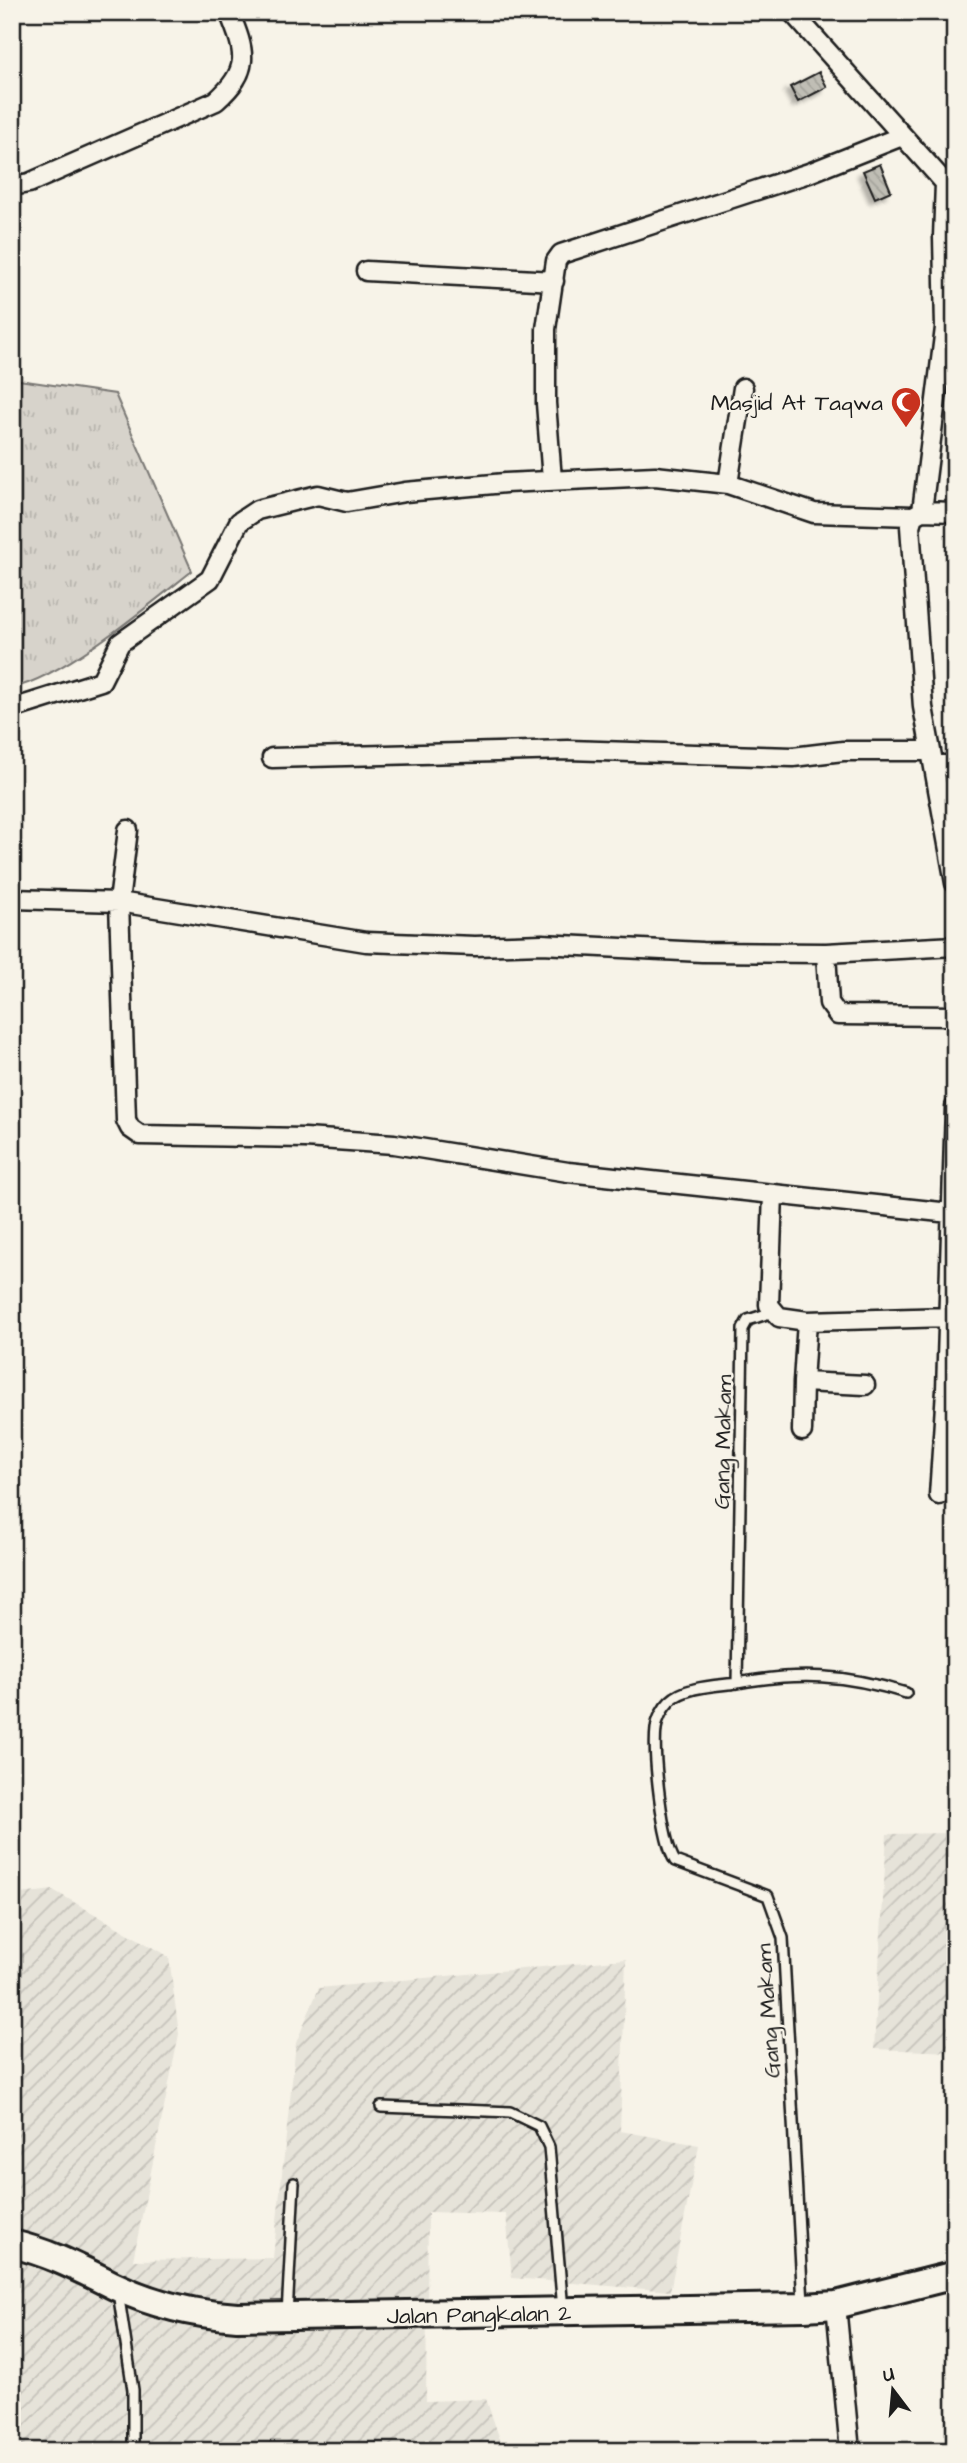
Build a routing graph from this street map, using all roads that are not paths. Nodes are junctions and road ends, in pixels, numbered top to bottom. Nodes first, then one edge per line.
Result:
1 (229, 12) edge
2 (792, 12) edge
3 (902, 136) junction
4 (950, 184) edge
5 (12, 186) edge
6 (366, 271) dead end
7 (554, 281) junction
8 (743, 388) dead end
9 (552, 480) junction
10 (727, 484) junction
11 (955, 512) edge
12 (918, 513) junction
13 (12, 709) edge
14 (272, 758) dead end
15 (933, 758) junction
16 (955, 765) edge
17 (128, 830) dead end
18 (955, 883) edge
19 (12, 899) edge
20 (119, 902) junction
21 (955, 946) edge
22 (826, 953) junction
23 (955, 1016) edge
24 (955, 1107) edge
25 (773, 1195) junction
26 (950, 1213) junction
27 (953, 1265) edge
28 (774, 1312) junction
29 (949, 1317) junction
30 (807, 1321) junction
31 (803, 1382) junction
32 (865, 1385) dead end
33 (950, 1389) edge
34 (802, 1431) dead end
35 (939, 1495) dead end
36 (737, 1683) junction
37 (906, 1693) dead end
38 (381, 2107) dead end
39 (294, 2183) dead end
40 (12, 2244) edge
41 (955, 2275) edge
42 (117, 2287) junction
43 (836, 2305) junction
44 (804, 2307) junction
45 (563, 2313) junction
46 (287, 2317) junction
47 (133, 2451) edge
48 (850, 2451) edge

1 - 5 street
2 - 3 street
3 - 4 street
3 - 7 street
4 - 12 street
6 - 7 street
7 - 9 street
8 - 10 street
9 - 10 street
9 - 13 street
10 - 12 street
11 - 12 street
12 - 15 street
14 - 15 street
15 - 16 street
15 - 18 street
17 - 20 street
19 - 20 street
20 - 22 street
20 - 25 street
21 - 22 street
22 - 23 street
24 - 26 street
25 - 26 street
25 - 28 street
26 - 27 street
27 - 29 street
28 - 30 street
28 - 36 lane, Gang Makam
29 - 30 street
29 - 33 street
30 - 31 street
31 - 32 street
31 - 34 street
33 - 35 street
36 - 37 lane
36 - 44 lane, Gang Makam
38 - 45 lane
39 - 46 lane
40 - 42 street, Jalan Pangkalan 2
41 - 43 street, Jalan Pangkalan 2
42 - 46 street, Jalan Pangkalan 2
42 - 47 lane
43 - 44 street, Jalan Pangkalan 2
43 - 48 street
44 - 45 street, Jalan Pangkalan 2
45 - 46 street, Jalan Pangkalan 2

